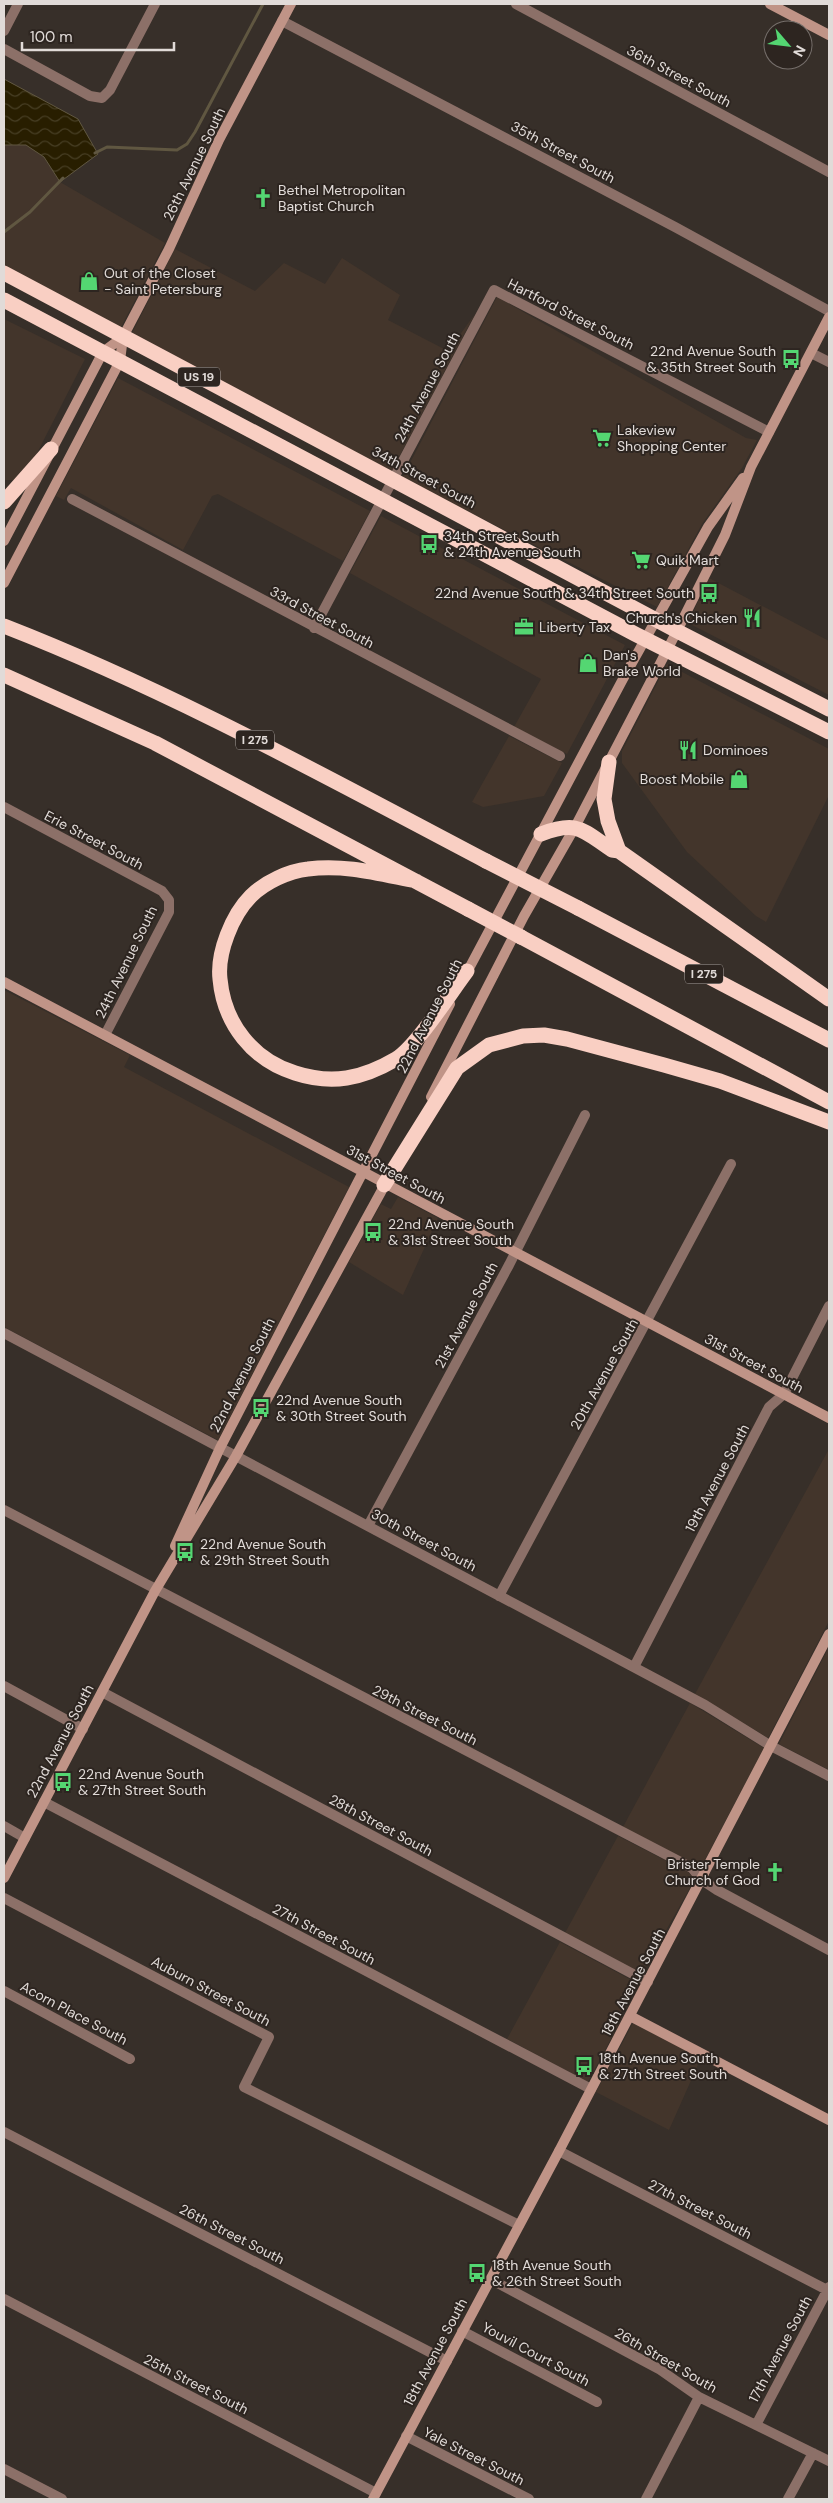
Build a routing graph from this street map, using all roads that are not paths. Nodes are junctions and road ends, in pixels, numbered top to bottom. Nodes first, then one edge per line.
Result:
1 (18, 4) edge
2 (155, 4) edge
3 (291, 4) edge
4 (516, 4) edge
5 (770, 4) edge
6 (282, 20) junction
7 (4, 31) edge
8 (829, 35) edge
9 (4, 48) edge
10 (829, 172) edge
11 (4, 274) edge
12 (494, 290) joint
13 (4, 300) edge
14 (829, 312) edge
15 (829, 317) edge
16 (123, 337) junction
17 (103, 352) junction
18 (810, 353) junction
19 (120, 361) junction
20 (829, 362) edge
21 (769, 432) junction
22 (51, 448) junction
23 (750, 467) junction
24 (394, 480) junction
25 (72, 499) dead end
26 (383, 500) junction
27 (4, 502) edge
28 (4, 541) edge
29 (4, 583) edge
30 (657, 619) junction
31 (4, 626) edge
32 (314, 628) junction
33 (678, 631) junction
34 (646, 639) junction
35 (668, 650) junction
36 (4, 675) edge
37 (829, 710) edge
38 (829, 732) edge
39 (560, 756) dead end
40 (609, 762) junction
41 (4, 807) edge
42 (575, 827) junction
43 (541, 834) junction
44 (619, 851) junction
45 (416, 881) junction
46 (169, 900) joint
47 (467, 971) junction
48 (4, 982) edge
49 (829, 999) edge
50 (105, 1035) junction
51 (829, 1040) edge
52 (829, 1102) edge
53 (585, 1115) dead end
54 (829, 1122) edge
55 (731, 1164) dead end
56 (363, 1173) junction
57 (384, 1184) junction
58 (516, 1252) junction
59 (829, 1306) edge
60 (648, 1322) junction
61 (4, 1333) edge
62 (784, 1394) junction
63 (829, 1418) edge
64 (220, 1448) junction
65 (236, 1456) junction
66 (4, 1510) edge
67 (368, 1526) junction
68 (155, 1591) junction
69 (499, 1596) junction
70 (829, 1634) edge
71 (634, 1667) junction
72 (4, 1686) edge
73 (102, 1692) junction
74 (83, 1728) junction
75 (771, 1746) junction
76 (829, 1776) edge
77 (44, 1802) junction
78 (4, 1826) edge
79 (25, 1838) junction
80 (4, 1878) edge
81 (702, 1880) junction
82 (4, 1898) edge
83 (829, 1950) edge
84 (648, 1982) junction
85 (4, 1992) edge
86 (630, 2016) junction
87 (130, 2059) dead end
88 (591, 2089) junction
89 (829, 2120) edge
90 (4, 2132) edge
91 (559, 2152) junction
92 (519, 2225) junction
93 (490, 2279) junction
94 (829, 2290) edge
95 (4, 2299) edge
96 (462, 2331) junction
97 (447, 2361) junction
98 (699, 2397) junction
99 (597, 2402) dead end
100 (756, 2425) junction
101 (406, 2436) junction
102 (813, 2453) junction
103 (829, 2461) edge
104 (4, 2469) edge
105 (375, 2496) edge
106 (62, 2499) edge
107 (528, 2499) edge
108 (646, 2499) edge
109 (788, 2499) edge

1 - 7 street
2 - 9 street
3 - 6 main road, 26th Avenue South
4 - 10 street, 36th Street South
5 - 8 main road
6 - 14 street, 35th Street South
6 - 16 main road, 26th Avenue South
11 - 16 highway, 34th Street South / US 19
12 - 21 street, Hartford Street South
12 - 24 street, 24th Avenue South
13 - 17 highway, US 19
15 - 18 main road, 22nd Avenue South
16 - 17 main road, 26th Avenue South
16 - 19 main road, 26th Avenue South
16 - 24 highway, 34th Street South / US 19
17 - 19 highway, US 19
17 - 22 main road, 26th Avenue South
18 - 20 street
18 - 21 main road, 22nd Avenue South
19 - 26 highway, US 19
19 - 29 main road, 26th Avenue South
21 - 23 main road, 22nd Avenue South
22 - 27 highway
22 - 28 main road, 26th Avenue South
23 - 30 main road, 22nd Avenue South
23 - 33 main road, 22nd Avenue South
24 - 26 street, 24th Avenue South
24 - 30 highway, 34th Street South / US 19
25 - 32 street, 33rd Street South
26 - 32 street, 24th Avenue South
26 - 34 highway, US 19
30 - 33 highway, 34th Street South / US 19
30 - 34 main road, 22nd Avenue South
31 - 51 highway, I 275, bridge
32 - 39 street, 33rd Street South
33 - 35 main road, 22nd Avenue South
33 - 37 highway, 34th Street South / US 19
34 - 35 highway, US 19
34 - 43 main road, 22nd Avenue South
35 - 38 highway, US 19
35 - 40 main road, 22nd Avenue South
36 - 45 highway
40 - 42 main road, 22nd Avenue South
40 - 44 highway
41 - 46 street, Erie Street South
42 - 43 highway
42 - 44 highway
42 - 57 main road, 22nd Avenue South
43 - 47 main road, 22nd Avenue South
44 - 49 highway
45 - 47 highway
45 - 52 highway, bridge
46 - 50 street, 24th Avenue South
47 - 56 main road, 22nd Avenue South
48 - 50 main road, 31st Street South
50 - 56 main road, 31st Street South
53 - 58 street, 21st Avenue South
54 - 57 highway
55 - 60 street, 20th Avenue South
56 - 57 main road, 31st Street South
56 - 64 main road, 22nd Avenue South
57 - 58 main road, 31st Street South
57 - 65 main road, 22nd Avenue South
58 - 60 main road, 31st Street South
58 - 67 street, 21st Avenue South
59 - 62 street, 19th Avenue South
60 - 62 main road, 31st Street South
60 - 69 street, 20th Avenue South
61 - 64 street, 30th Street South
62 - 63 main road, 31st Street South
62 - 71 street, 19th Avenue South
64 - 65 street, 30th Street South
64 - 68 main road, 22nd Avenue South
65 - 67 street, 30th Street South
65 - 68 main road, 22nd Avenue South
66 - 68 street, 29th Street South
67 - 69 street, 30th Street South
68 - 73 main road, 22nd Avenue South
68 - 81 street, 29th Street South
69 - 71 street, 30th Street South
70 - 75 main road, 18th Avenue South
71 - 75 street, 30th Street South
72 - 74 street
73 - 74 main road, 22nd Avenue South
73 - 84 street, 28th Street South
74 - 77 main road, 22nd Avenue South
75 - 76 street, 30th Street South
75 - 81 main road, 18th Avenue South
77 - 79 main road, 22nd Avenue South
77 - 88 street, 27th Street South
78 - 79 street
79 - 80 main road, 22nd Avenue South
81 - 83 street, 29th Street South
81 - 84 main road, 18th Avenue South
82 - 92 street, Auburn Street South
84 - 86 main road, 18th Avenue South
85 - 87 street, Acorn Place South
86 - 88 main road, 18th Avenue South
86 - 89 main road
88 - 91 main road, 18th Avenue South
90 - 97 street, 26th Street South
91 - 92 main road, 18th Avenue South
91 - 94 street, 27th Street South
92 - 93 main road, 18th Avenue South
93 - 96 main road, 18th Avenue South
93 - 98 street, 26th Street South
94 - 100 street, 17th Avenue South
95 - 105 street, 25th Street South
96 - 97 main road, 18th Avenue South
96 - 99 street, Youvil Court South
97 - 101 main road, 18th Avenue South
98 - 100 street, 26th Street South
98 - 108 street
100 - 102 street, 26th Street South
101 - 105 main road, 18th Avenue South
101 - 107 street, Yale Street South
102 - 103 street, 26th Street South
102 - 109 street
104 - 106 street

